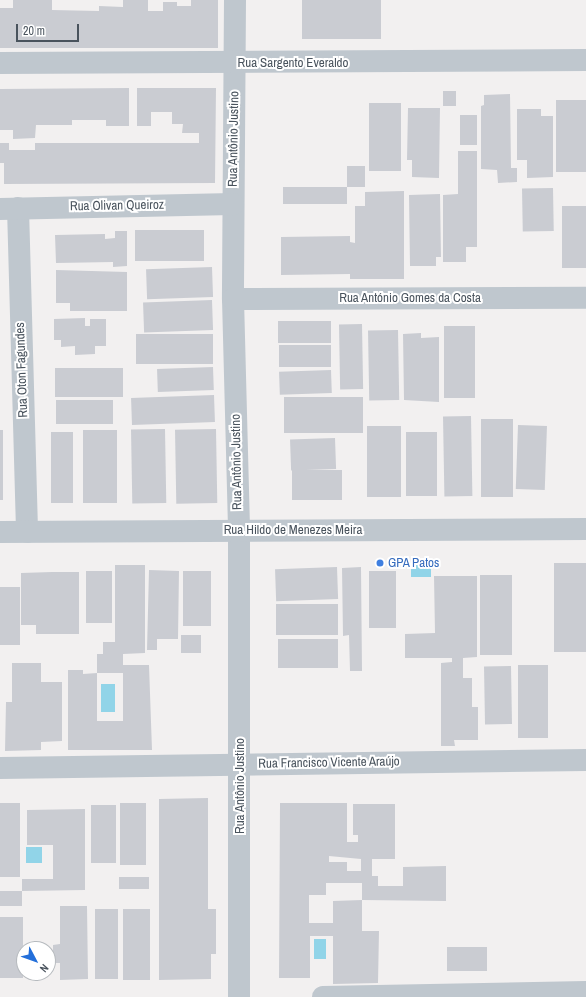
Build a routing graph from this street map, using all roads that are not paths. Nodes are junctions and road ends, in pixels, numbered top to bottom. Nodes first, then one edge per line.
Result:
1 (236, 0) edge
2 (586, 60) edge
3 (0, 63) edge
4 (235, 63) junction
5 (233, 204) junction
6 (9, 209) edge
7 (586, 298) edge
8 (233, 299) junction
9 (586, 529) edge
10 (239, 530) junction
11 (0, 532) edge
12 (27, 532) junction
13 (586, 760) edge
14 (240, 764) junction
15 (0, 768) edge
16 (586, 992) edge
17 (239, 997) edge
18 (323, 997) edge

1 - 4 street, Rua Antônio Justino
2 - 4 street, Rua Sargento Everaldo
3 - 4 street, Rua Sargento Everaldo
4 - 5 street, Rua Antônio Justino
5 - 6 street, Rua Olivan Queiroz
5 - 8 street, Rua Antônio Justino
6 - 12 street, Rua Oton Fagundes
7 - 8 street, Rua António Gomes da Costa
8 - 10 street, Rua Antônio Justino
9 - 10 street, Rua Hildo de Menezes Meira
10 - 12 street, Rua Hildo de Menezes Meira
10 - 14 street, Rua Antônio Justino
11 - 12 street, Rua Hildo de Menezes Meira
13 - 14 street, Rua Francisco Vicente Araújo
14 - 15 street, Rua Francisco Vicente Araújo
14 - 17 street, Rua Antônio Justino
16 - 18 street

